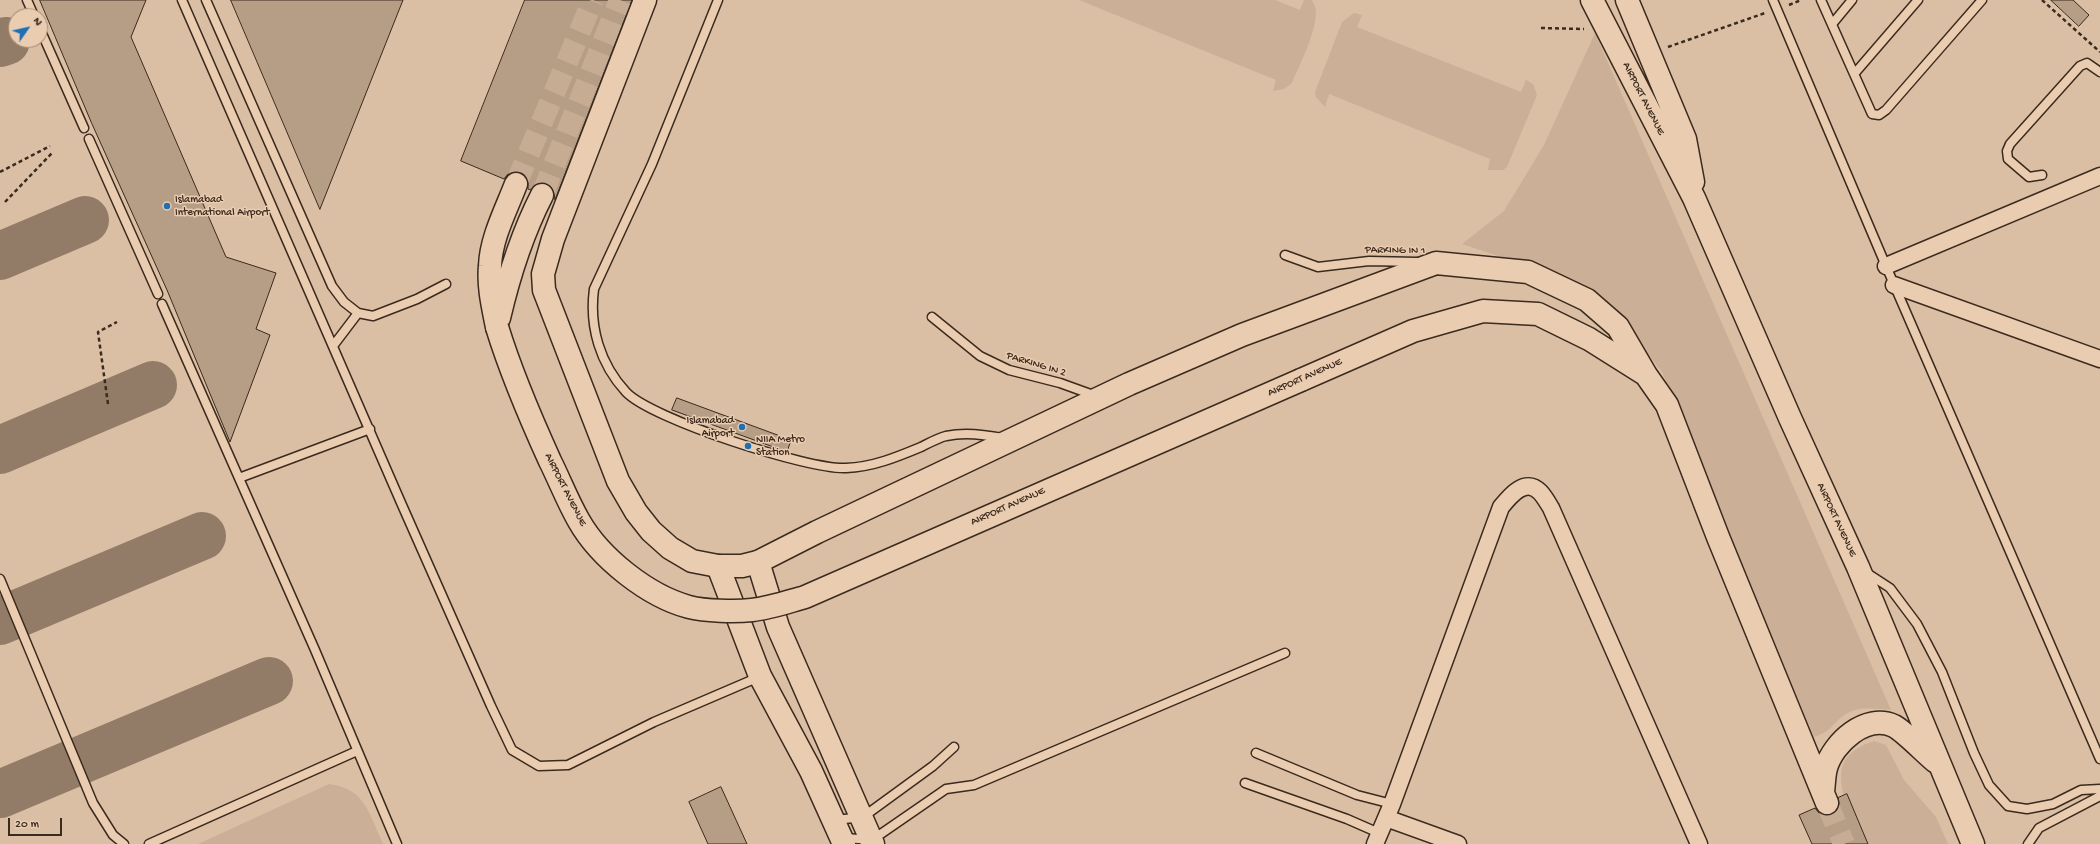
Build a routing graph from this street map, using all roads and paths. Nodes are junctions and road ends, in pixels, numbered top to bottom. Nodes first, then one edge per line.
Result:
1 (182, 0) edge
2 (206, 0) edge
3 (645, 0) edge
4 (718, 0) edge
5 (1592, 0) edge
6 (1627, 0) edge
7 (1773, 0) edge
8 (1801, 0) edge
9 (1821, 0) edge
10 (1852, 0) edge
11 (1918, 0) edge
12 (1982, 0) edge
13 (2042, 0) edge
14 (1776, 10) junction
15 (1833, 23) junction
16 (1541, 28) dead end
17 (1580, 29) dead end
18 (48, 47) edge
19 (2100, 52) edge
20 (1648, 53) junction
21 (2100, 72) edge
22 (1855, 73) junction
23 (84, 128) dead end
24 (89, 139) dead end
25 (50, 146) dead end
26 (53, 152) dead end
27 (0, 172) edge
28 (2042, 175) dead end
29 (2100, 176) edge
30 (516, 184) tunnel mouth
31 (542, 195) tunnel mouth
32 (1694, 198) junction
33 (5, 202) dead end
34 (1285, 255) dead end
35 (1436, 263) junction
36 (1886, 266) junction
37 (446, 284) dead end
38 (1894, 285) junction
39 (158, 294) dead end
40 (162, 304) dead end
41 (358, 313) junction
42 (932, 317) dead end
43 (117, 322) dead end
44 (497, 327) junction
45 (333, 346) junction
46 (2100, 359) edge
47 (1646, 375) junction
48 (1101, 398) junction
49 (108, 404) dead end
50 (370, 429) junction
51 (1011, 440) junction
52 (239, 478) junction
53 (758, 562) junction
54 (718, 566) junction
55 (1858, 568) junction
56 (0, 580) edge
57 (1285, 652) dead end
58 (760, 676) junction
59 (954, 747) dead end
60 (357, 751) junction
61 (1256, 753) dead end
62 (2100, 759) edge
63 (1939, 765) junction
64 (1245, 783) dead end
65 (2100, 789) edge
66 (2100, 796) edge
67 (1389, 811) junction
68 (862, 817) junction
69 (839, 834) edge
70 (1377, 839) edge
71 (872, 842) edge
72 (124, 844) edge
73 (149, 844) edge
74 (398, 844) edge
75 (1458, 844) edge
76 (1699, 844) edge
77 (1973, 844) edge
78 (2028, 844) edge

1 - 45 lane
2 - 41 lane
3 - 54 main road, AIRPORT AVENUE
4 - 51 lane
5 - 32 main road, AIRPORT AVENUE
6 - 20 main road, AIRPORT AVENUE
7 - 14 lane
8 - 14 path
9 - 15 lane
10 - 15 lane
11 - 22 lane
12 - 22 lane
13 - 19 path
14 - 20 path
14 - 36 lane
15 - 22 lane
16 - 17 path
18 - 23 lane
20 - 32 main road, AIRPORT AVENUE
21 - 28 lane
24 - 39 lane
25 - 27 path
26 - 33 path
29 - 36 street
30 - 44 main road, AIRPORT AVENUE
31 - 44 main road
32 - 55 main road, AIRPORT AVENUE
34 - 35 lane, PARKING IN 1
35 - 47 main road, AIRPORT AVENUE
35 - 48 main road, AIRPORT AVENUE
36 - 38 lane
37 - 41 lane
38 - 46 street
38 - 62 lane
40 - 52 lane
41 - 45 lane
42 - 48 lane, PARKING IN 2
43 - 49 path
44 - 47 main road, AIRPORT AVENUE, bridge
45 - 50 lane
47 - 63 main road, AIRPORT AVENUE
48 - 51 main road, AIRPORT AVENUE
50 - 52 lane
50 - 58 lane
51 - 53 main road, AIRPORT AVENUE
52 - 60 lane
53 - 54 main road, AIRPORT AVENUE
53 - 68 main road
54 - 58 main road
55 - 63 main road, AIRPORT AVENUE
55 - 65 lane
56 - 72 lane
57 - 71 lane
58 - 69 main road
59 - 68 lane
60 - 73 lane
60 - 74 lane
61 - 67 lane
63 - 77 main road, AIRPORT AVENUE
64 - 70 lane
66 - 78 lane
67 - 70 street
67 - 75 street
67 - 76 street
68 - 69 lane
68 - 71 main road
69 - 71 lane

